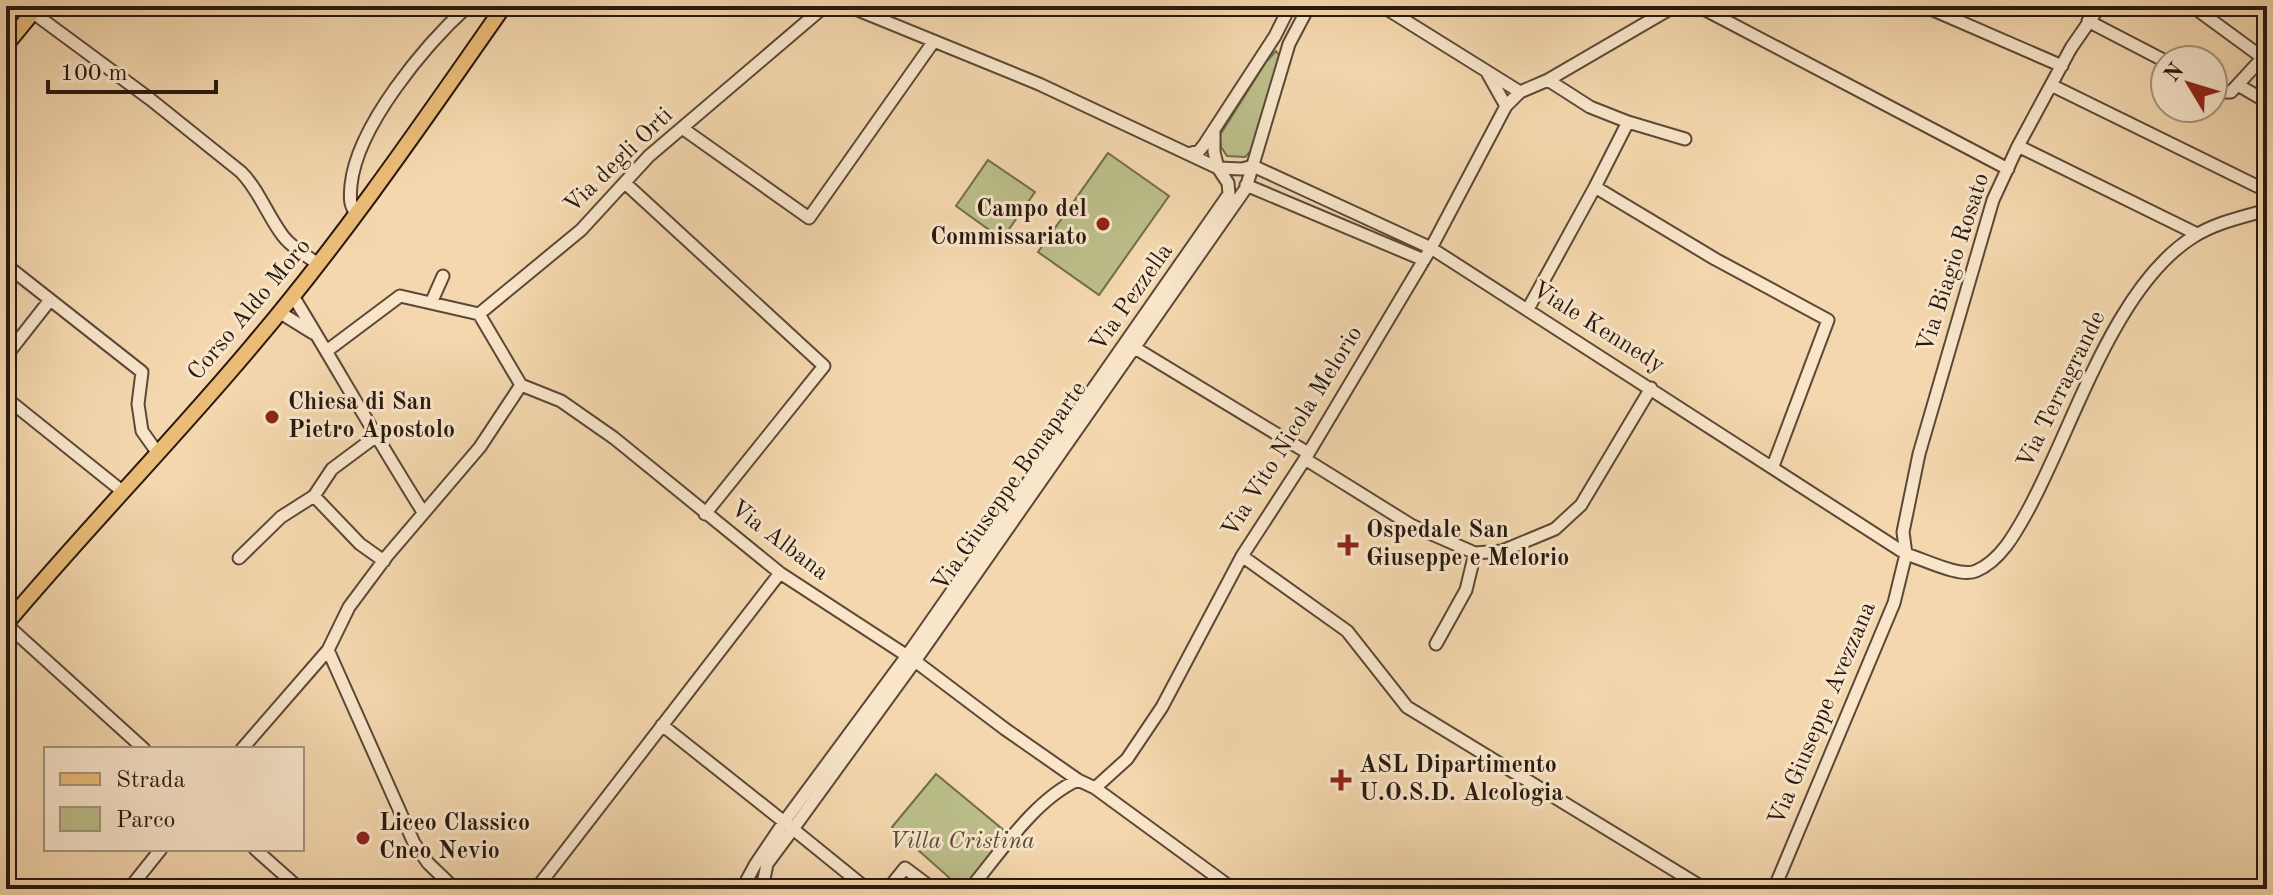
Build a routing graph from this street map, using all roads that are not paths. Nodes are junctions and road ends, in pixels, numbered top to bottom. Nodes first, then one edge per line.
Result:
1 (468, 6) edge
2 (504, 6) edge
3 (825, 6) edge
4 (848, 6) edge
5 (1290, 6) edge
6 (1309, 6) edge
7 (1382, 6) edge
8 (1675, 6) edge
9 (1698, 6) edge
10 (1924, 6) edge
11 (2100, 6) edge
12 (2192, 6) edge
13 (32, 8) edge
14 (2088, 21) junction
15 (1275, 36) junction
16 (934, 41) junction
17 (1289, 44) junction
18 (6, 45) edge
19 (2149, 53) edge
20 (2265, 55) edge
21 (2062, 66) junction
22 (1488, 73) junction
23 (1548, 80) junction
24 (2051, 85) junction
25 (2238, 85) junction
26 (1520, 92) junction
27 (2229, 92) edge
28 (2267, 102) edge
29 (1506, 106) junction
30 (1628, 122) junction
31 (682, 128) junction
32 (1215, 128) junction
33 (1685, 139) dead end
34 (2018, 146) junction
35 (1188, 154) junction
36 (1253, 166) junction
37 (1218, 168) junction
38 (2008, 169) junction
39 (625, 183) junction
40 (1246, 185) junction
41 (1595, 187) junction
42 (2267, 191) edge
43 (2267, 210) edge
44 (357, 214) junction
45 (2197, 234) junction
46 (1431, 248) junction
47 (1424, 260) junction
48 (318, 264) junction
49 (6, 265) edge
50 (443, 276) dead end
51 (293, 296) junction
52 (50, 300) junction
53 (431, 303) junction
54 (1528, 309) junction
55 (279, 312) junction
56 (479, 314) junction
57 (317, 335) junction
58 (1130, 345) junction
59 (328, 350) junction
60 (6, 356) edge
61 (521, 385) junction
62 (1651, 388) junction
63 (6, 398) edge
64 (375, 437) junction
65 (157, 452) junction
66 (1306, 456) junction
67 (1773, 466) junction
68 (122, 491) junction
69 (314, 496) junction
70 (423, 512) junction
71 (705, 514) junction
72 (1475, 553) junction
73 (1906, 554) junction
74 (1242, 556) junction
75 (239, 558) dead end
76 (384, 561) junction
77 (780, 573) junction
78 (6, 624) edge
79 (1436, 644) dead end
80 (328, 650) junction
81 (910, 659) junction
82 (662, 725) junction
83 (142, 747) edge
84 (244, 747) edge
85 (1078, 780) junction
86 (1095, 788) junction
87 (792, 828) junction
88 (159, 851) edge
89 (257, 851) edge
90 (747, 887) edge
91 (129, 889) edge
92 (300, 889) edge
93 (455, 889) edge
94 (536, 889) edge
95 (762, 889) edge
96 (867, 889) edge
97 (888, 889) edge
98 (933, 889) edge
99 (970, 889) edge
100 (1233, 889) edge
101 (1705, 889) edge
102 (1774, 889) edge

1 - 44 street
2 - 44 main road, Corso Aldo Moro
3 - 31 street, Via degli Orti
4 - 16 street
5 - 15 street
6 - 17 street
7 - 22 street
8 - 23 street
9 - 38 street
10 - 21 street
11 - 14 street, Via Biagio Rosato
12 - 20 street
13 - 18 main road
13 - 48 street
14 - 19 street
14 - 21 street, Via Biagio Rosato
15 - 17 street
15 - 32 street
16 - 31 street
16 - 35 street
17 - 36 street
20 - 25 street
21 - 24 street, Via Biagio Rosato
22 - 26 street
22 - 29 street
23 - 26 street
23 - 30 street
24 - 34 street, Via Biagio Rosato
24 - 42 street
25 - 27 street
25 - 28 street
26 - 29 street, Via Vito Nicola Melorio
29 - 46 street, Via Vito Nicola Melorio
30 - 33 street
30 - 41 street
31 - 39 street, Via degli Orti
32 - 35 street
32 - 37 street
34 - 38 street, Via Biagio Rosato
34 - 45 street
35 - 37 street
36 - 37 street
36 - 40 street
36 - 46 street, Viale Kennedy
37 - 58 street, Via Pezzella
38 - 73 street, Via Biagio Rosato
39 - 56 street, Via degli Orti
39 - 71 street
40 - 47 street
40 - 58 street
41 - 54 street
41 - 67 street
43 - 45 street, Via Terragrande
44 - 48 main road, Corso Aldo Moro
45 - 73 street, Via Terragrande
46 - 47 street, Via Vito Nicola Melorio
46 - 54 street, Viale Kennedy
47 - 66 street, Via Vito Nicola Melorio
48 - 51 main road, Corso Aldo Moro
49 - 52 street
50 - 53 street
51 - 55 main road, Corso Aldo Moro
51 - 57 street
52 - 60 street
52 - 65 street
53 - 56 street
53 - 59 street
54 - 62 street, Viale Kennedy
55 - 57 street
55 - 65 main road, Corso Aldo Moro
56 - 61 street
57 - 59 street
58 - 66 street
58 - 81 street, Via Pezzella
59 - 64 street
61 - 70 street
61 - 71 street, Via Albana
62 - 67 street, Viale Kennedy
62 - 72 street
63 - 68 street
64 - 69 street
64 - 70 street
65 - 68 main road, Corso Aldo Moro
66 - 72 street
66 - 74 street, Via Vito Nicola Melorio
67 - 73 street, Viale Kennedy
68 - 78 main road, Corso Aldo Moro
69 - 75 street
69 - 76 street
70 - 76 street
71 - 77 street, Via Albana
72 - 79 street
73 - 102 street, Via Giuseppe Avezzana
74 - 86 street, Via Vito Nicola Melorio
74 - 101 street
76 - 80 street
77 - 81 street, Via Albana
77 - 82 street
78 - 83 street
80 - 84 street
80 - 93 street
81 - 85 street, Via Albana
81 - 87 street
82 - 87 street
82 - 94 street
85 - 86 street, Via Albana
85 - 99 street
86 - 100 street, Via Albana
87 - 90 street
87 - 95 street
87 - 96 street
88 - 91 street
89 - 92 street
97 - 98 street

